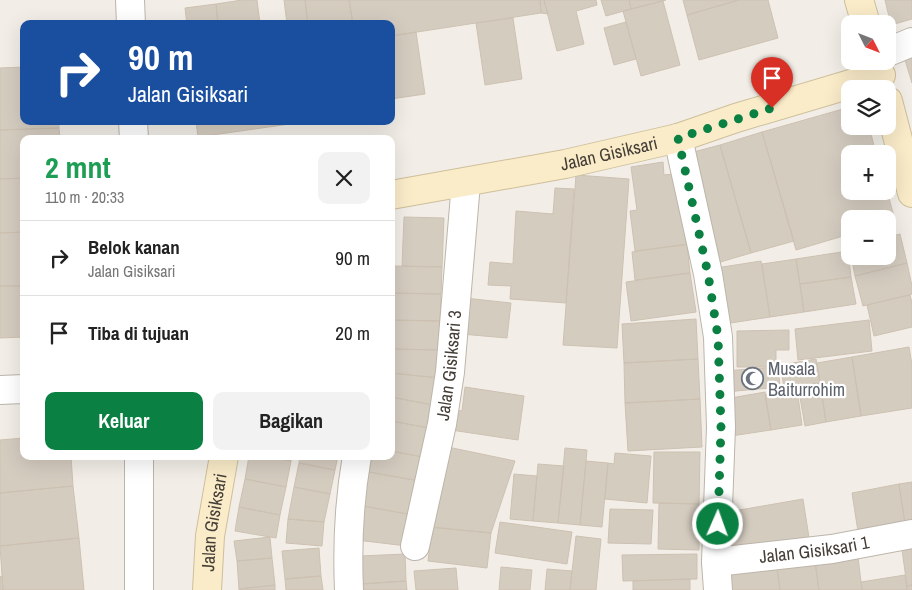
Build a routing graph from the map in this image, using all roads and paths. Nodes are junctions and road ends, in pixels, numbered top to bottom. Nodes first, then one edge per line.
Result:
1 (130, 0) edge
2 (859, 0) edge
3 (863, 15) edge
4 (131, 20) edge
5 (912, 42) edge
6 (896, 56) edge
7 (879, 70) edge
8 (896, 132) edge
9 (678, 138) junction
10 (466, 182) junction
11 (912, 193) edge
12 (395, 194) edge
13 (20, 389) edge
14 (0, 390) edge
15 (139, 460) edge
16 (223, 460) edge
17 (356, 460) edge
18 (912, 534) edge
19 (415, 546) dead end
20 (716, 562) junction
21 (139, 590) edge
22 (207, 590) edge
23 (349, 590) edge
24 (718, 590) edge

1 - 4 street
2 - 3 street
5 - 6 street
7 - 9 street, Jalan Gisiksari
8 - 11 street
9 - 10 street, Jalan Gisiksari
9 - 20 street
10 - 12 street, Jalan Gisiksari
10 - 19 street, Jalan Gisiksari 3
13 - 14 street
15 - 21 street
16 - 22 street, Jalan Gisiksari
17 - 23 street
18 - 20 street, Jalan Gisiksari 1
20 - 24 street

